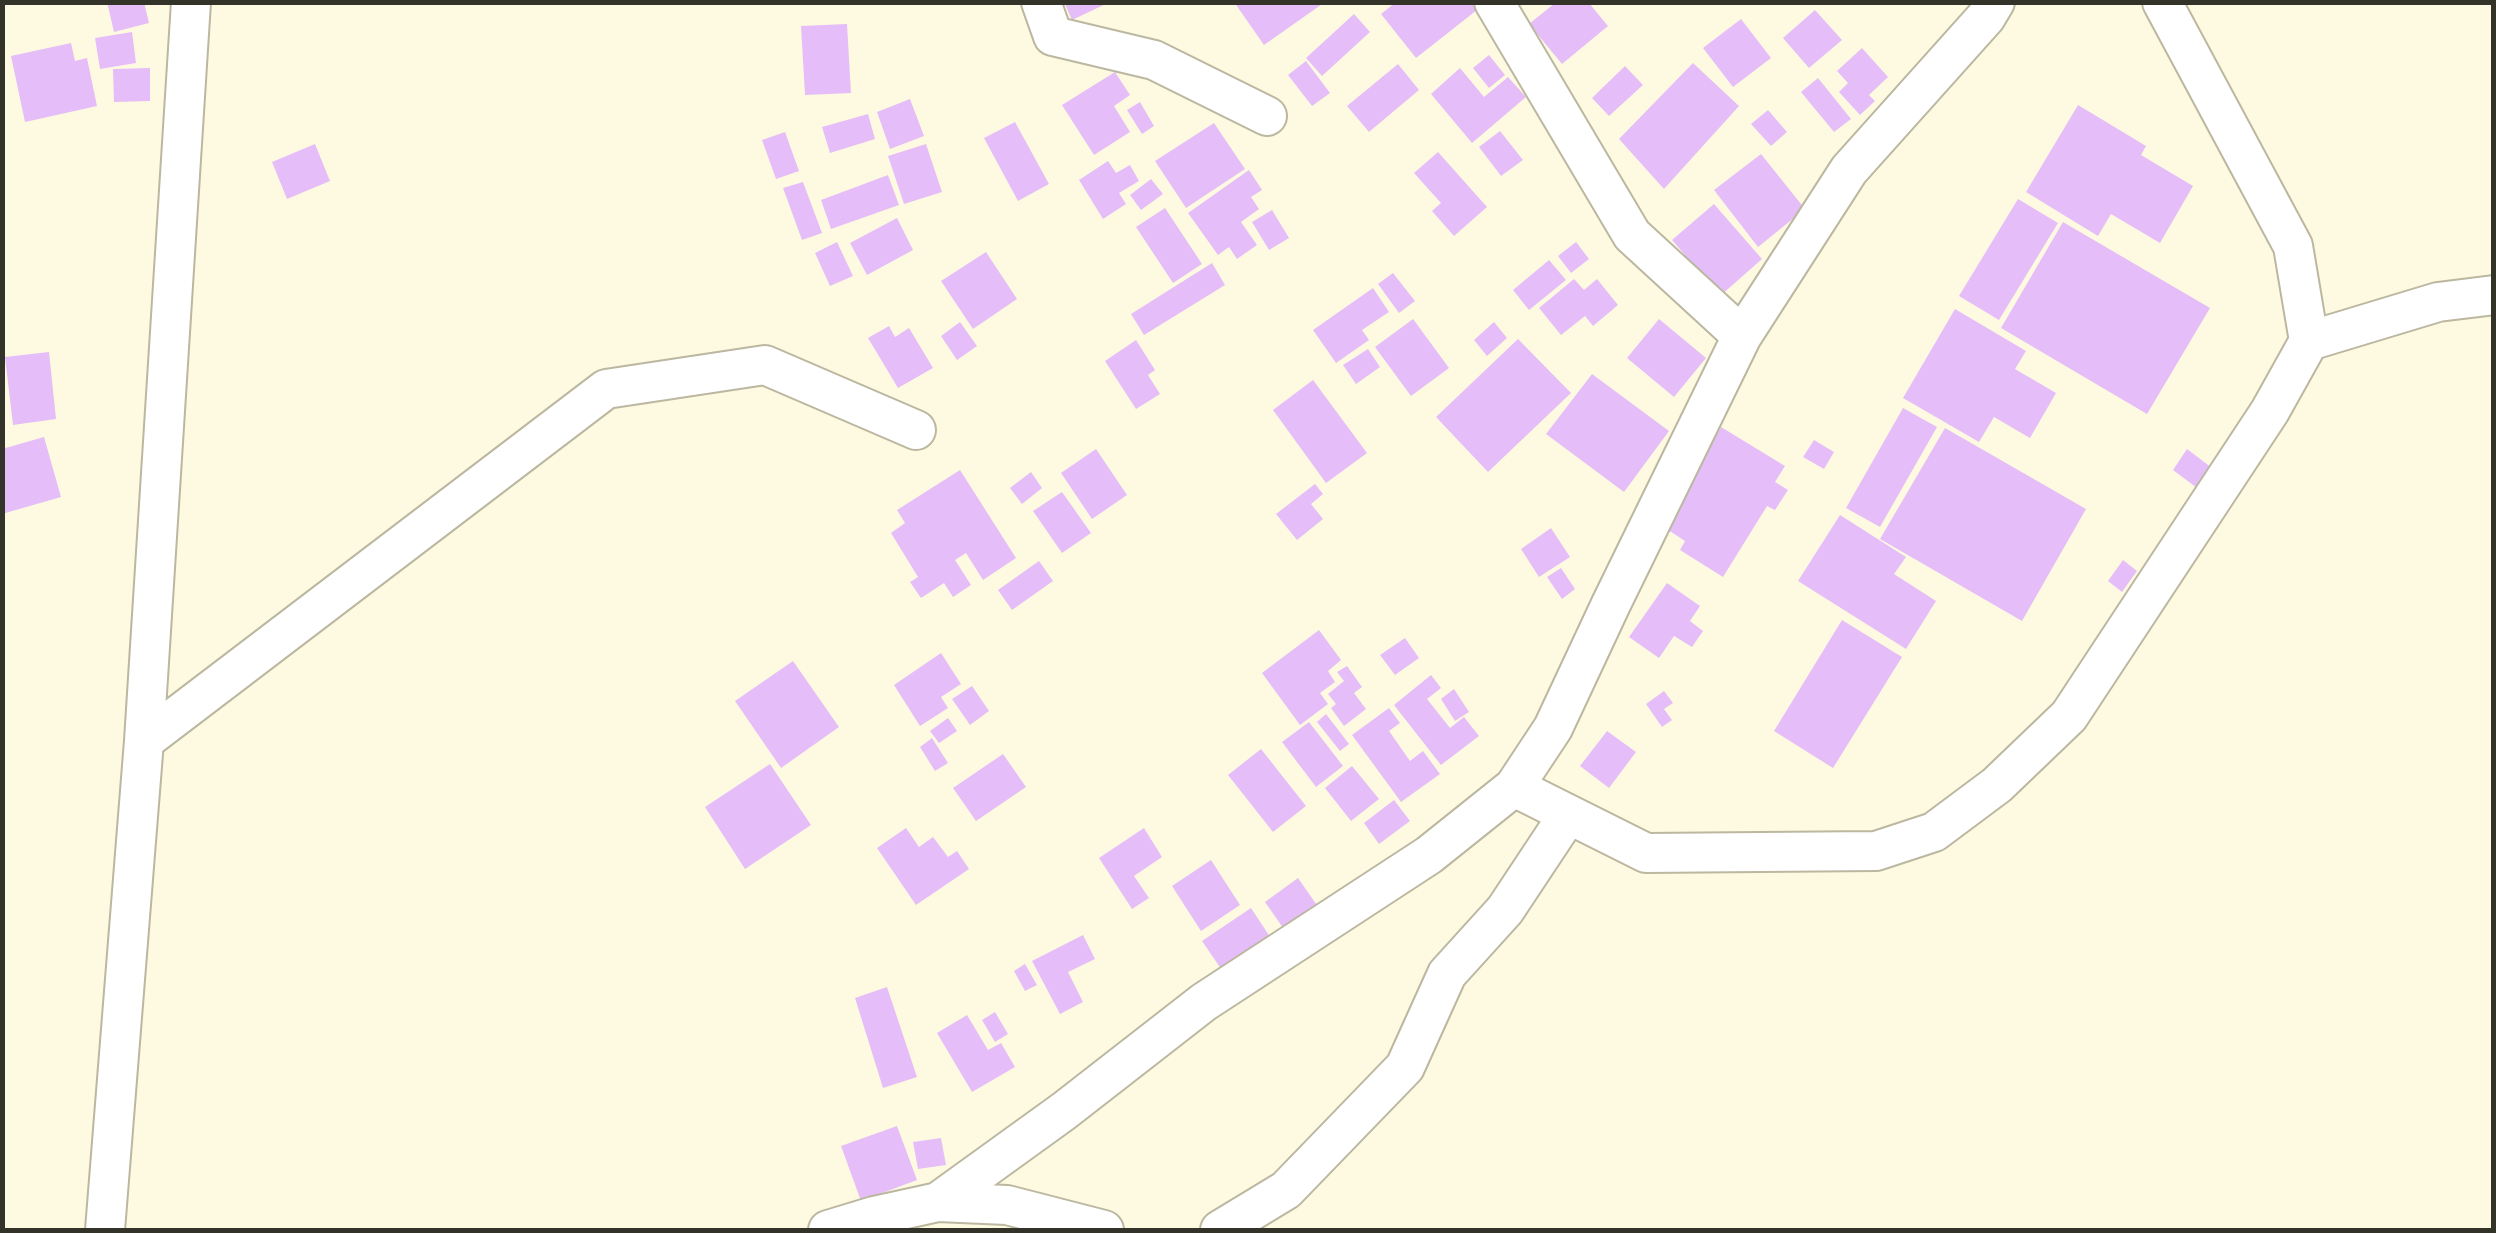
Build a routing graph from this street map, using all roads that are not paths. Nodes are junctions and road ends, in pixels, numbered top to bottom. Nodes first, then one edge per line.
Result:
1 (192, 2) edge
2 (1041, 2) edge
3 (1494, 2) edge
4 (1995, 2) edge
5 (2162, 2) edge
6 (1267, 116) dead end
7 (2494, 296) edge
8 (1742, 336) junction
9 (2309, 341) junction
10 (916, 430) dead end
11 (144, 741) junction
12 (1514, 787) junction
13 (1568, 815) junction
14 (938, 1202) junction
15 (105, 1230) edge
16 (828, 1230) edge
17 (1104, 1230) edge
18 (1220, 1230) edge

1 - 11 street
2 - 6 street
3 - 8 street
4 - 8 street
5 - 9 street
7 - 9 street
8 - 12 street
9 - 13 street
10 - 11 street
11 - 15 street
12 - 13 street
12 - 14 street
13 - 18 street
14 - 16 street
14 - 17 street

